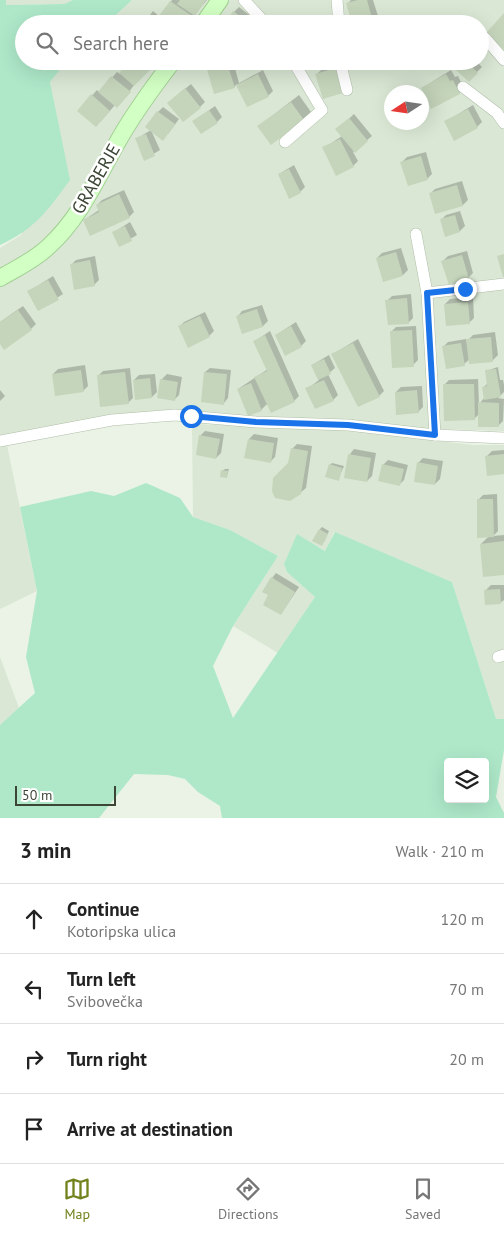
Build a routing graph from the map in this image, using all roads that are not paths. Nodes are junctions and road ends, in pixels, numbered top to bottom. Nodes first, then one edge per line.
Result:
1 (220, 0) edge
2 (244, 0) edge
3 (337, 0) edge
4 (209, 15) edge
5 (258, 15) edge
6 (338, 15) edge
7 (489, 42) edge
8 (504, 60) edge
9 (166, 70) edge
10 (298, 70) edge
11 (342, 70) edge
12 (463, 87) dead end
13 (347, 90) dead end
14 (504, 123) edge
15 (285, 142) dead end
16 (416, 234) dead end
17 (0, 278) edge
18 (504, 284) edge
19 (427, 293) junction
20 (435, 435) junction
21 (504, 438) edge
22 (0, 441) edge

1 - 4 street
2 - 5 street
3 - 6 street
7 - 8 street
9 - 17 street, GRABERJE
10 - 15 street
11 - 13 street
12 - 14 street
16 - 19 street
18 - 19 street
19 - 20 street
20 - 21 street
20 - 22 street

